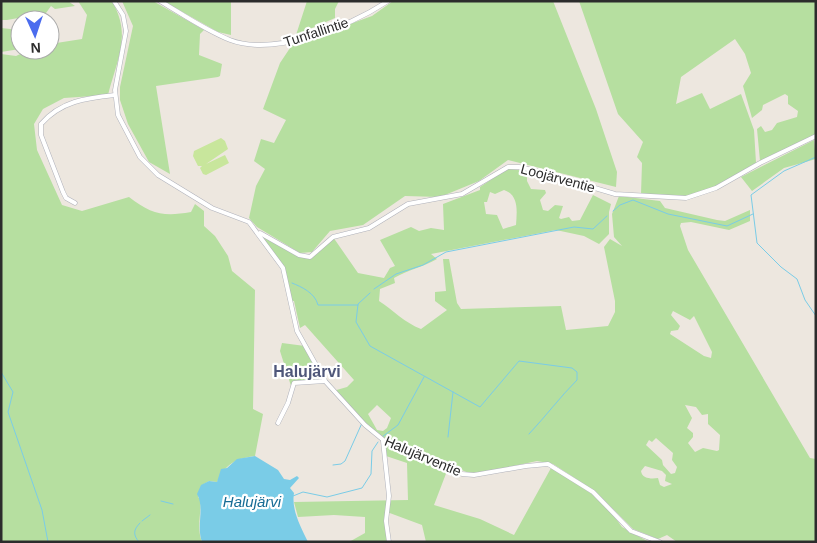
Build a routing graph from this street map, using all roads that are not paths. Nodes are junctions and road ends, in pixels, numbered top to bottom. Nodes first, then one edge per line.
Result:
1 (114, 1) edge
2 (160, 1) edge
3 (388, 1) edge
4 (115, 95) junction
5 (816, 136) edge
6 (75, 203) dead end
7 (257, 232) junction
8 (325, 381) junction
9 (278, 423) dead end
10 (383, 441) junction
11 (389, 542) edge
12 (660, 542) edge

1 - 4 street, Halujärventie
2 - 3 street, Tunfallintie
4 - 6 street
4 - 7 street, Halujärventie
5 - 7 street, Loojärventie
7 - 8 street, Halujärventie
8 - 9 street
8 - 10 street, Halujärventie
10 - 11 street
10 - 12 street, Halujärventie

